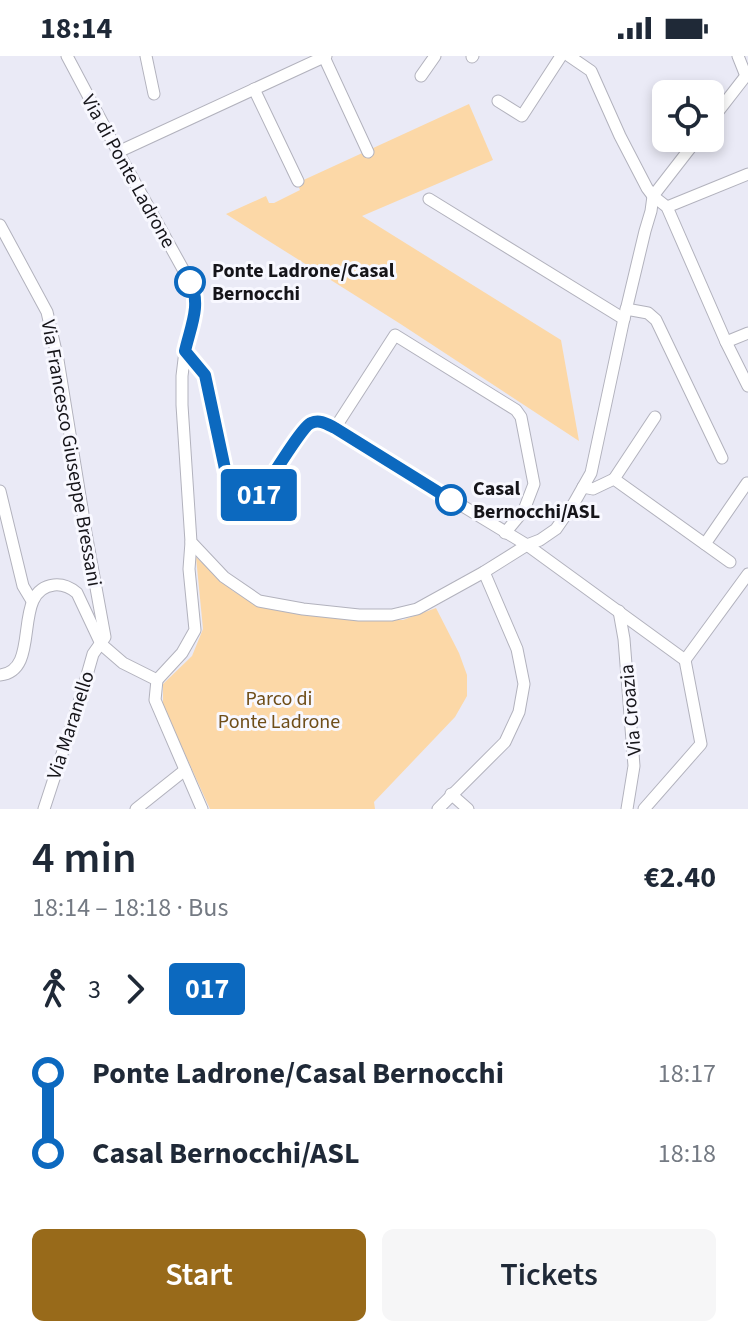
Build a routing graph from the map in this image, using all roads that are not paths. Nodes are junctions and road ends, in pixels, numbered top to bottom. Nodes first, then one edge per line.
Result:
1 (67, 56) edge
2 (146, 56) edge
3 (325, 56) edge
4 (435, 56) edge
5 (561, 56) edge
6 (569, 56) edge
7 (586, 56) edge
8 (738, 56) edge
9 (591, 71) junction
10 (747, 74) edge
11 (421, 76) dead end
12 (254, 89) junction
13 (154, 94) dead end
14 (498, 101) dead end
15 (724, 104) edge
16 (118, 152) junction
17 (368, 152) dead end
18 (687, 152) edge
19 (748, 174) edge
20 (298, 181) dead end
21 (653, 196) junction
22 (429, 199) dead end
23 (667, 207) junction
24 (0, 225) edge
25 (625, 314) junction
26 (748, 333) edge
27 (726, 342) junction
28 (185, 351) junction
29 (748, 386) edge
30 (655, 417) dead end
31 (335, 428) junction
32 (722, 458) dead end
33 (614, 479) junction
34 (747, 483) edge
35 (583, 487) junction
36 (0, 491) edge
37 (505, 533) junction
38 (191, 542) junction
39 (705, 544) junction
40 (527, 545) junction
41 (730, 562) dead end
42 (484, 572) junction
43 (748, 574) edge
44 (32, 601) junction
45 (619, 611) junction
46 (101, 644) junction
47 (685, 660) junction
48 (0, 675) edge
49 (157, 680) junction
50 (185, 770) junction
51 (451, 794) junction
52 (44, 809) edge
53 (136, 809) edge
54 (202, 809) edge
55 (438, 809) edge
56 (468, 809) edge
57 (627, 809) edge
58 (644, 809) edge

1 - 16 street, Via di Ponte Ladrone
2 - 13 street
3 - 12 street
3 - 17 street
4 - 11 street
5 - 14 street
6 - 9 street
7 - 9 street
8 - 10 street
9 - 21 street
10 - 15 street
12 - 16 street
12 - 20 street
16 - 28 street, Via di Ponte Ladrone
18 - 21 street
19 - 23 street
21 - 23 street
21 - 25 street
22 - 25 street
23 - 27 street
24 - 46 street, Via Francesco Giuseppe Bressani
25 - 32 street
25 - 35 street
26 - 27 street
27 - 29 street
28 - 31 street
28 - 38 street, Via di Ponte Ladrone
30 - 33 street
31 - 37 street
31 - 37 street
33 - 35 street
33 - 39 street
34 - 39 street
35 - 40 street
36 - 44 street
37 - 40 street
38 - 42 street
38 - 49 street, Via di Ponte Ladrone
39 - 41 street
40 - 42 street
40 - 45 street
42 - 51 street
43 - 47 street
44 - 46 street
44 - 48 street
45 - 47 street
45 - 57 street, Via Croazia
46 - 49 street
46 - 52 street, Via Maranello
47 - 58 street
49 - 50 street
50 - 53 street
50 - 54 street
51 - 55 street
51 - 56 street

